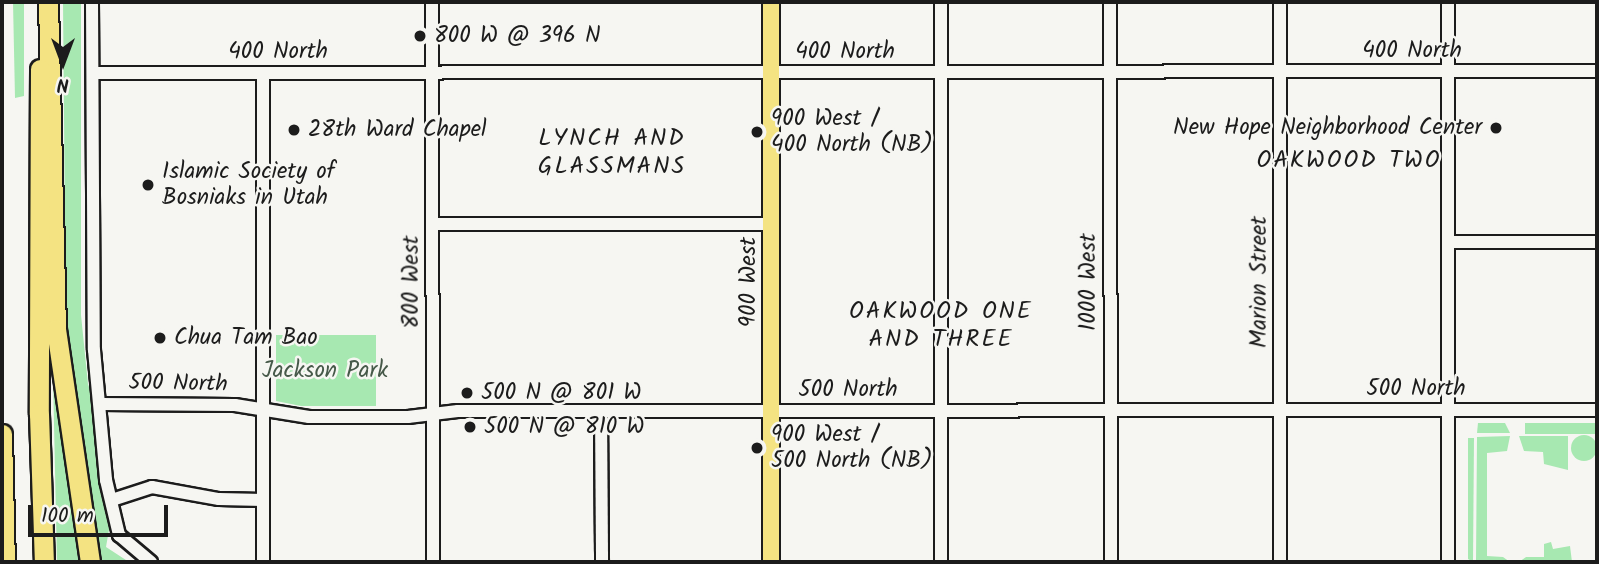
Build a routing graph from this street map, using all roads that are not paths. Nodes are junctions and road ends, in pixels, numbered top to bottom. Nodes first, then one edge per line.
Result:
1 (40, 2) edge
2 (48, 2) edge
3 (92, 2) edge
4 (432, 2) edge
5 (771, 2) edge
6 (941, 2) edge
7 (1110, 2) edge
8 (1280, 2) edge
9 (1448, 2) edge
10 (1448, 71) junction
11 (1597, 71) edge
12 (941, 72) junction
13 (1110, 72) junction
14 (1281, 72) junction
15 (93, 73) junction
16 (432, 73) junction
17 (771, 73) junction
18 (263, 74) junction
19 (432, 224) junction
20 (771, 224) junction
21 (1448, 242) junction
22 (1597, 242) edge
23 (101, 404) junction
24 (941, 410) junction
25 (1110, 410) junction
26 (1281, 410) junction
27 (1448, 410) junction
28 (1597, 410) edge
29 (264, 411) junction
30 (601, 411) junction
31 (772, 411) junction
32 (433, 414) junction
33 (2, 434) edge
34 (112, 500) junction
35 (263, 500) junction
36 (5, 562) edge
37 (44, 562) edge
38 (90, 562) edge
39 (150, 562) edge
40 (263, 562) edge
41 (433, 562) edge
42 (602, 562) edge
43 (771, 562) edge
44 (941, 562) edge
45 (1111, 562) edge
46 (1280, 562) edge
47 (1448, 562) edge

1 - 37 highway
2 - 38 highway
3 - 15 street
4 - 16 street, 800 West
5 - 17 main road, 900 West
6 - 12 street
7 - 13 street, 1000 West
8 - 14 street, Marion Street
9 - 10 street
10 - 11 street, 400 North
10 - 14 street, 400 North
10 - 21 street
12 - 13 street, 400 North
12 - 17 street, 400 North
12 - 24 street
13 - 14 street, 400 North
13 - 25 street, 1000 West
14 - 26 street, Marion Street
15 - 18 street, 400 North
15 - 23 street
16 - 17 street, 400 North
16 - 18 street, 400 North
16 - 19 street, 800 West
17 - 20 main road, 900 West
18 - 29 street
19 - 20 street
19 - 32 street, 800 West
20 - 31 main road, 900 West
21 - 22 street
21 - 27 street
23 - 29 street, 500 North
23 - 34 street
24 - 25 street, 500 North
24 - 31 street, 500 North
24 - 44 street
25 - 26 street, 500 North
25 - 45 street, 1000 West
26 - 27 street, 500 North
26 - 46 street, Marion Street
27 - 28 street, 500 North
27 - 47 street
29 - 32 street, 500 North
29 - 35 street
30 - 31 street, 500 North
30 - 32 street, 500 North
30 - 42 street
31 - 43 main road, 900 West
32 - 41 street, 800 West
33 - 36 highway
34 - 35 street
34 - 39 street
35 - 40 street

